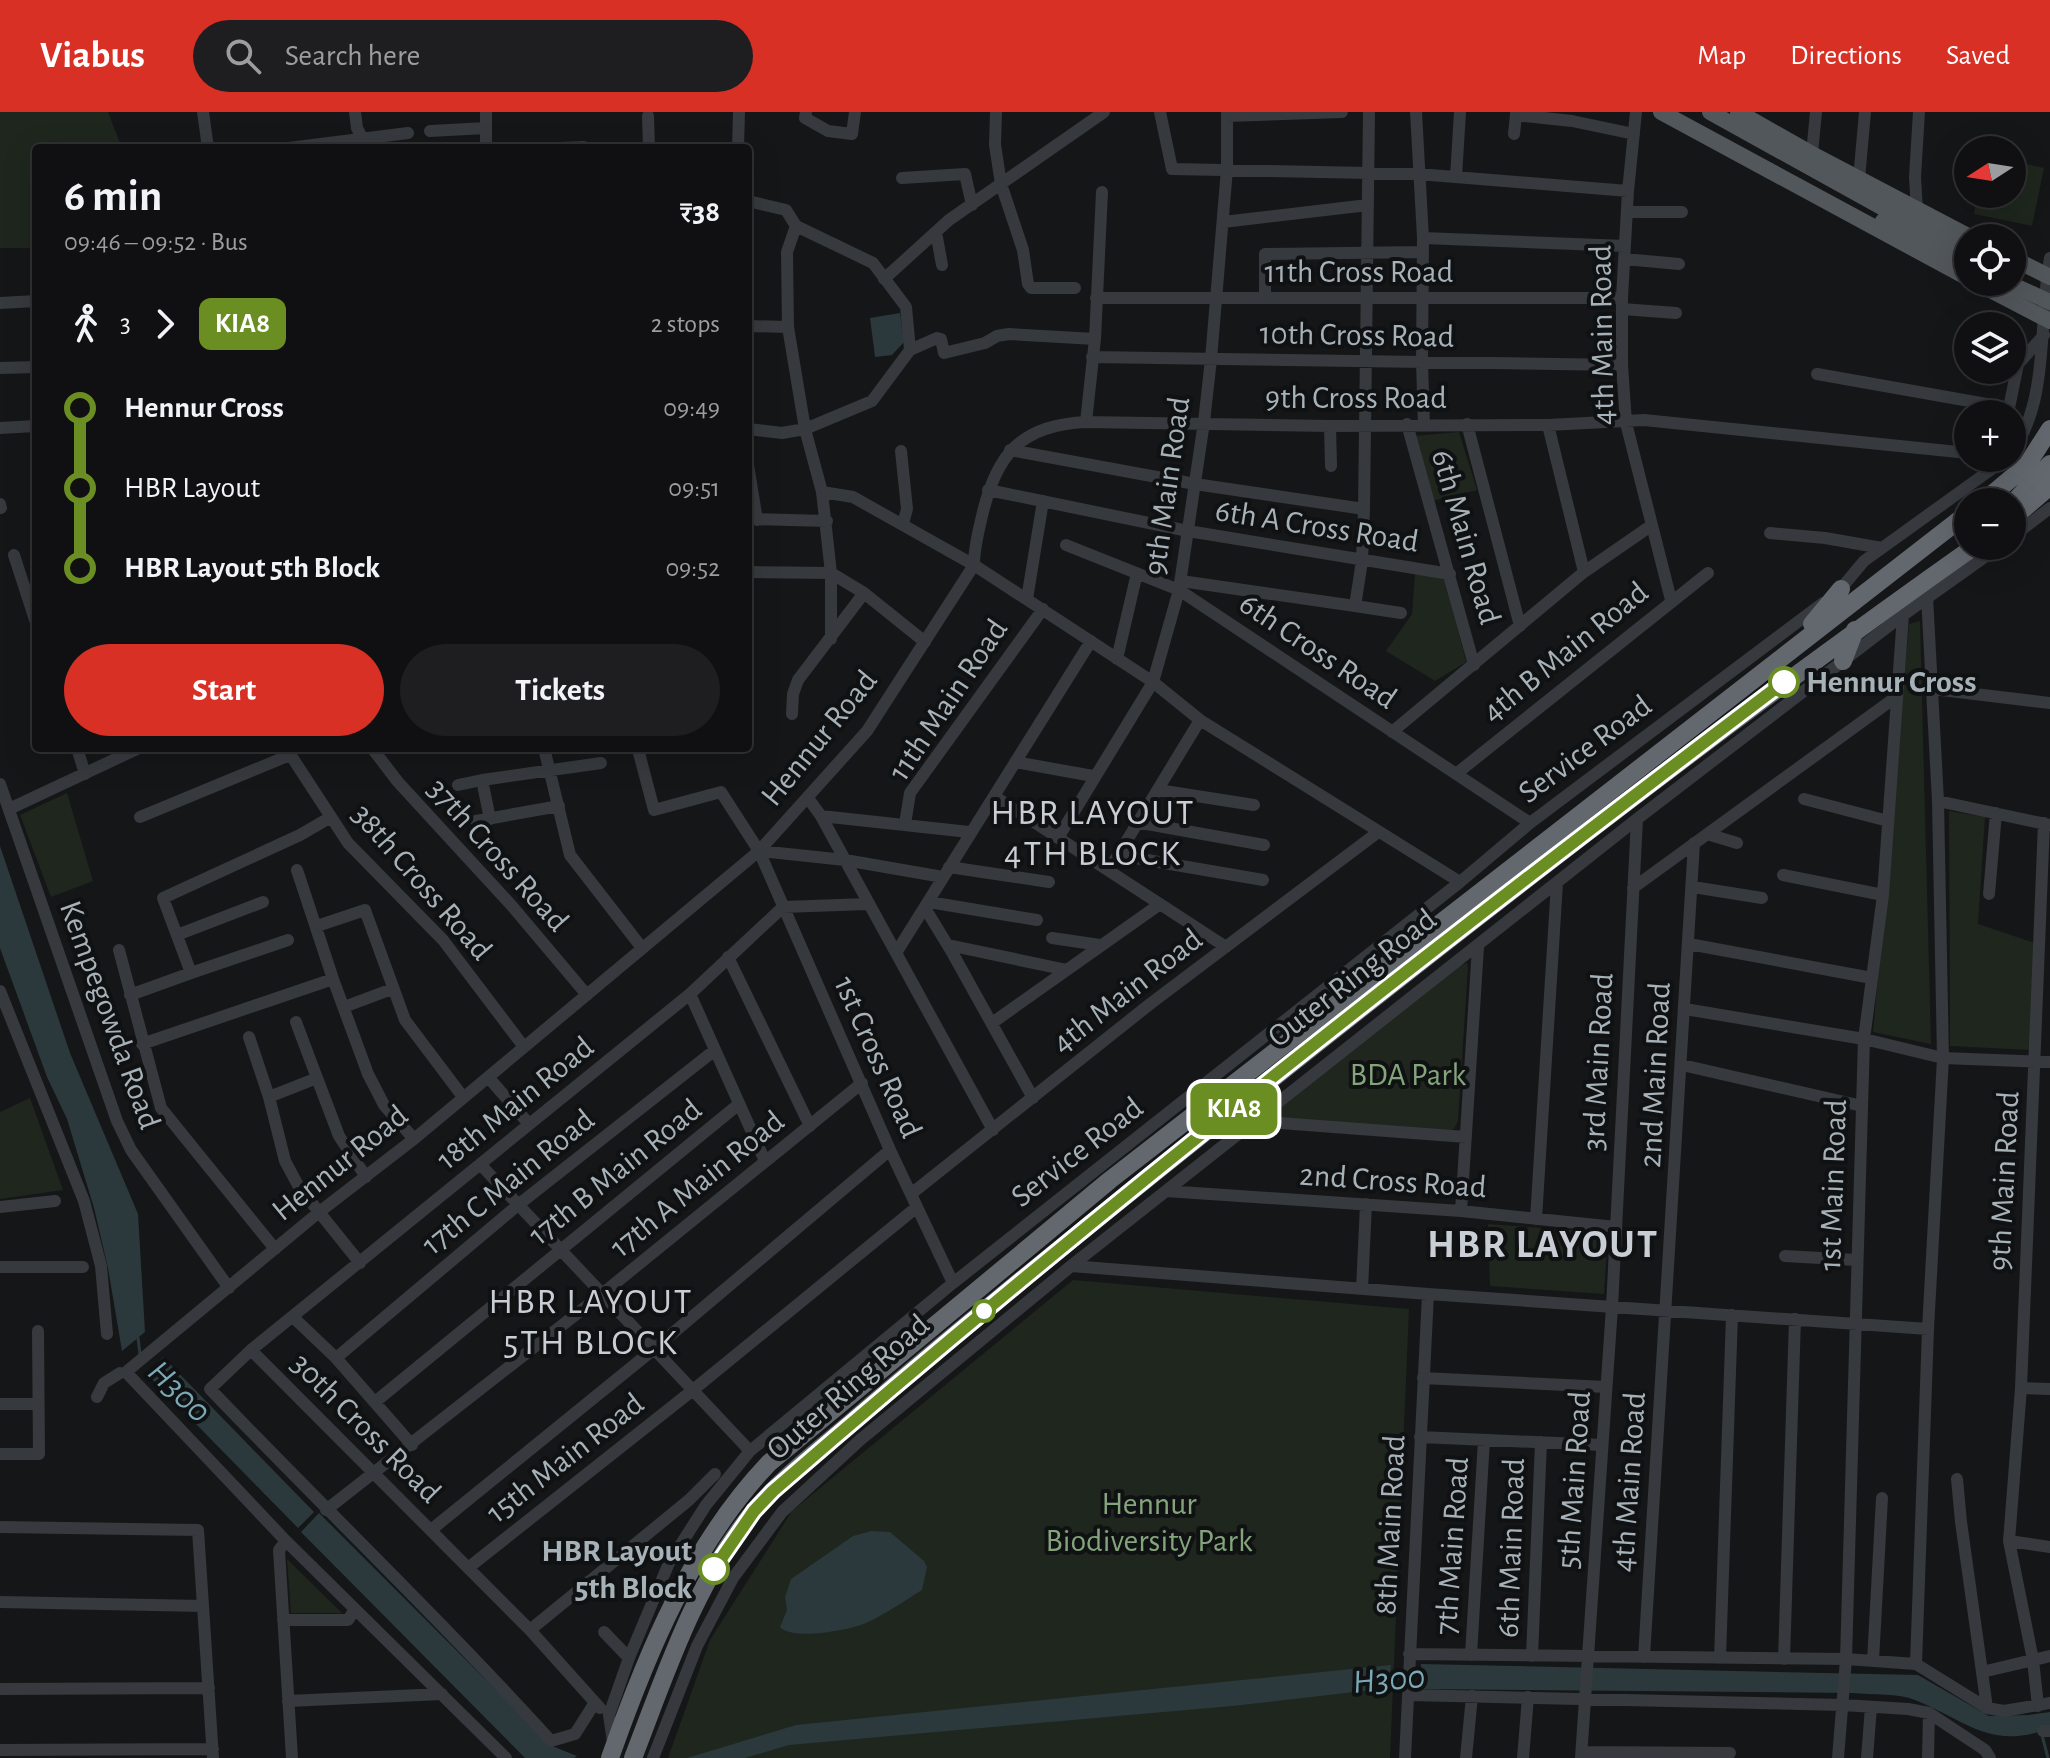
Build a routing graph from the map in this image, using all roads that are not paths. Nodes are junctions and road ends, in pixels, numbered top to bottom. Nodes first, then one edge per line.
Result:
1 (203, 112) edge
2 (355, 112) edge
3 (486, 112) edge
4 (739, 112) edge
5 (806, 112) edge
6 (855, 112) edge
7 (996, 112) edge
8 (1104, 112) edge
9 (1160, 112) edge
10 (1342, 112) edge
11 (1369, 112) edge
12 (1416, 112) edge
13 (1460, 112) edge
14 (1636, 112) edge
15 (1661, 112) edge
16 (1681, 112) edge
17 (1710, 112) edge
18 (1816, 112) edge
19 (1865, 112) edge
20 (1919, 112) edge
21 (1516, 113) edge
22 (1743, 113) edge
23 (1227, 114) edge
24 (648, 116) dead end
25 (486, 128) junction
26 (430, 131) dead end
27 (408, 133) dead end
28 (1514, 134) dead end
29 (1634, 134) junction
30 (365, 142) edge
31 (207, 144) edge
32 (340, 144) edge
33 (486, 144) edge
34 (649, 144) edge
35 (738, 144) edge
36 (1812, 154) junction
37 (1227, 169) junction
38 (1369, 174) junction
39 (1418, 174) junction
40 (1456, 177) junction
41 (902, 178) dead end
42 (1859, 179) junction
43 (1001, 184) junction
44 (1628, 191) junction
45 (1102, 192) dead end
46 (752, 202) edge
47 (972, 205) junction
48 (1368, 205) junction
49 (1917, 211) junction
50 (1627, 212) junction
51 (1682, 212) dead end
52 (1223, 222) junction
53 (796, 226) junction
54 (1954, 229) edge
55 (936, 232) junction
56 (1423, 238) junction
57 (1954, 245) edge
58 (1369, 251) junction
59 (1422, 252) junction
60 (1624, 253) junction
61 (1954, 257) edge
62 (2050, 258) edge
63 (1679, 264) dead end
64 (942, 265) dead end
65 (2026, 267) edge
66 (1954, 270) edge
67 (2026, 275) edge
68 (884, 279) junction
69 (2049, 281) edge
70 (1075, 288) dead end
71 (2002, 296) edge
72 (2022, 296) edge
73 (1096, 298) junction
74 (1216, 298) junction
75 (1265, 298) junction
76 (1368, 298) junction
77 (1422, 298) junction
78 (32, 301) edge
79 (0, 303) edge
80 (1622, 303) junction
81 (1676, 313) dead end
82 (2047, 319) edge
83 (752, 326) edge
84 (788, 327) junction
85 (1095, 339) junction
86 (910, 350) junction
87 (1092, 357) junction
88 (1211, 359) junction
89 (1368, 361) junction
90 (1422, 362) junction
91 (1622, 365) junction
92 (32, 367) edge
93 (0, 368) edge
94 (1817, 374) dead end
95 (1086, 422) junction
96 (1204, 422) junction
97 (1626, 423) junction
98 (1407, 424) junction
99 (1467, 424) junction
100 (1424, 425) junction
101 (1548, 425) junction
102 (32, 426) edge
103 (1330, 426) junction
104 (1366, 426) junction
105 (0, 428) edge
106 (752, 429) edge
107 (805, 429) junction
108 (2050, 429) edge
109 (2026, 432) edge
110 (1010, 450) junction
111 (901, 451) dead end
112 (1954, 452) edge
113 (2050, 464) edge
114 (1331, 466) dead end
115 (1988, 472) edge
116 (1195, 484) junction
117 (2050, 486) edge
118 (2000, 488) edge
119 (2026, 489) edge
120 (988, 490) junction
121 (822, 492) junction
122 (1043, 501) junction
123 (2026, 507) edge
124 (2050, 508) edge
125 (1364, 509) junction
126 (753, 519) edge
127 (827, 521) junction
128 (903, 524) junction
129 (1954, 524) edge
130 (1652, 525) junction
131 (2026, 526) edge
132 (1188, 531) junction
133 (1770, 533) dead end
134 (1066, 545) dead end
135 (1882, 548) junction
136 (1954, 550) edge
137 (14, 555) dead end
138 (1955, 560) edge
139 (1980, 560) edge
140 (1362, 561) junction
141 (974, 565) junction
142 (752, 572) edge
143 (1584, 572) junction
144 (831, 573) junction
145 (1137, 573) junction
146 (1708, 573) dead end
147 (1450, 574) junction
148 (1180, 585) junction
149 (1841, 589) junction
150 (864, 593) junction
151 (1927, 596) junction
152 (1027, 599) junction
153 (1671, 600) junction
154 (1355, 606) junction
155 (1043, 609) junction
156 (1884, 610) junction
157 (32, 611) edge
158 (1401, 613) dead end
159 (1903, 615) junction
160 (1520, 626) junction
161 (1855, 630) junction
162 (831, 639) junction
163 (1091, 641) junction
164 (925, 642) junction
165 (1793, 648) junction
166 (1117, 659) junction
167 (1843, 661) junction
168 (1474, 665) junction
169 (1153, 682) junction
170 (1933, 689) junction
171 (1896, 697) junction
172 (2050, 703) edge
173 (792, 714) dead end
174 (1200, 720) junction
175 (1392, 732) junction
176 (78, 752) edge
177 (131, 752) edge
178 (288, 752) edge
179 (375, 752) edge
180 (545, 752) edge
181 (639, 753) dead end
182 (1015, 762) junction
183 (601, 763) dead end
184 (549, 770) junction
185 (85, 774) junction
186 (1456, 774) junction
187 (1093, 776) junction
188 (482, 780) junction
189 (0, 784) edge
190 (458, 785) dead end
191 (1158, 790) junction
192 (994, 796) junction
193 (808, 798) junction
194 (1804, 799) dead end
195 (1938, 801) junction
196 (1254, 805) dead end
197 (559, 806) junction
198 (9, 809) junction
199 (1996, 813) junction
200 (821, 816) junction
201 (140, 817) dead end
202 (331, 817) junction
203 (490, 819) junction
204 (1637, 819) junction
205 (476, 821) dead end
206 (1888, 821) junction
207 (1136, 822) junction
208 (1530, 823) junction
209 (905, 824) junction
210 (2047, 824) edge
211 (969, 832) junction
212 (1377, 833) junction
213 (1707, 834) junction
214 (1058, 838) junction
215 (1694, 843) junction
216 (1737, 843) dead end
217 (1264, 845) dead end
218 (759, 851) junction
219 (1118, 855) junction
220 (845, 860) junction
221 (1107, 869) junction
222 (297, 870) dead end
223 (946, 872) junction
224 (1783, 875) dead end
225 (1263, 880) dead end
226 (1049, 882) dead end
227 (1460, 882) junction
228 (1557, 883) junction
229 (1693, 887) junction
230 (1633, 888) junction
231 (1989, 894) dead end
232 (1883, 895) junction
233 (1762, 898) dead end
234 (263, 902) dead end
235 (867, 904) junction
236 (1160, 904) junction
237 (927, 905) junction
238 (783, 907) junction
239 (1037, 920) dead end
240 (317, 926) junction
241 (177, 935) junction
242 (1052, 938) dead end
243 (288, 940) dead end
244 (1689, 944) junction
245 (948, 945) junction
246 (1100, 945) junction
247 (1226, 947) junction
248 (1478, 947) junction
249 (642, 948) junction
250 (119, 950) dead end
251 (896, 953) junction
252 (728, 957) junction
253 (1067, 970) junction
254 (191, 973) junction
255 (1872, 978) junction
256 (333, 979) junction
257 (392, 989) junction
258 (0, 991) edge
259 (690, 994) junction
260 (130, 995) junction
261 (587, 995) junction
262 (344, 1007) junction
263 (1685, 1009) junction
264 (296, 1022) dead end
265 (992, 1023) junction
266 (249, 1037) dead end
267 (1864, 1039) junction
268 (142, 1044) junction
269 (524, 1047) junction
270 (715, 1050) junction
271 (1943, 1058) junction
272 (2036, 1061) junction
273 (2050, 1062) edge
274 (1682, 1065) junction
275 (488, 1077) junction
276 (317, 1078) junction
277 (862, 1083) junction
278 (269, 1097) junction
279 (463, 1097) junction
280 (1033, 1098) junction
281 (739, 1104) junction
282 (1862, 1106) junction
283 (1254, 1121) junction
284 (529, 1124) junction
285 (810, 1126) junction
286 (993, 1130) junction
287 (1466, 1137) junction
288 (414, 1139) junction
289 (890, 1150) junction
290 (765, 1161) junction
291 (480, 1164) junction
292 (366, 1177) junction
293 (1166, 1191) junction
294 (911, 1194) junction
295 (55, 1201) dead end
296 (1366, 1204) junction
297 (518, 1205) junction
298 (0, 1207) edge
299 (917, 1207) junction
300 (1461, 1211) junction
301 (318, 1213) junction
302 (1536, 1219) junction
303 (1616, 1227) junction
304 (275, 1249) junction
305 (560, 1250) junction
306 (1785, 1256) dead end
307 (1856, 1260) junction
308 (360, 1263) junction
309 (1071, 1266) junction
310 (0, 1267) edge
311 (83, 1267) dead end
312 (953, 1283) junction
313 (229, 1288) junction
314 (1362, 1289) junction
315 (602, 1294) junction
316 (1428, 1294) junction
317 (1612, 1307) junction
318 (1667, 1310) junction
319 (1732, 1315) junction
320 (294, 1318) junction
321 (1795, 1319) junction
322 (1854, 1323) junction
323 (1928, 1329) junction
324 (38, 1331) dead end
325 (107, 1334) dead end
326 (654, 1349) junction
327 (251, 1350) junction
328 (336, 1358) junction
329 (120, 1373) dead end
330 (1423, 1378) junction
331 (1606, 1387) junction
332 (2021, 1388) junction
333 (2050, 1389) edge
334 (693, 1390) junction
335 (97, 1397) dead end
336 (375, 1402) junction
337 (0, 1404) edge
338 (37, 1404) junction
339 (1420, 1437) junction
340 (1484, 1440) junction
341 (1541, 1442) junction
342 (412, 1445) junction
343 (1602, 1445) junction
344 (750, 1451) junction
345 (0, 1454) edge
346 (375, 1472) junction
347 (715, 1474) dead end
348 (1957, 1479) dead end
349 (1882, 1498) dead end
350 (689, 1500) junction
351 (706, 1505) junction
352 (326, 1510) junction
353 (0, 1527) edge
354 (431, 1530) junction
355 (286, 1541) junction
356 (2009, 1541) junction
357 (2050, 1547) edge
358 (468, 1568) junction
359 (0, 1602) edge
360 (203, 1606) junction
361 (355, 1609) junction
362 (283, 1620) junction
363 (530, 1630) junction
364 (604, 1632) dead end
365 (1409, 1654) junction
366 (1471, 1655) junction
367 (1532, 1656) junction
368 (1588, 1656) junction
369 (2050, 1656) edge
370 (1644, 1657) junction
371 (629, 1658) junction
372 (1720, 1658) junction
373 (1784, 1659) junction
374 (1846, 1659) junction
375 (2033, 1660) junction
376 (1873, 1661) junction
377 (1916, 1664) junction
378 (1982, 1672) junction
379 (209, 1688) junction
380 (0, 1689) edge
381 (442, 1694) junction
382 (1409, 1695) junction
383 (1472, 1696) junction
384 (1528, 1697) junction
385 (1586, 1699) junction
386 (288, 1701) junction
387 (594, 1704) junction
388 (2044, 1704) edge
389 (1843, 1705) junction
390 (1871, 1707) junction
391 (1987, 1708) junction
392 (1929, 1713) junction
393 (609, 1715) junction
394 (0, 1750) edge
395 (612, 1753) edge
396 (1730, 1753) dead end
397 (213, 1754) edge
398 (641, 1754) edge
399 (1581, 1755) edge
400 (292, 1758) edge
401 (506, 1758) edge
402 (1405, 1758) edge
403 (1466, 1758) edge
404 (1523, 1758) edge
405 (1838, 1758) edge
406 (1867, 1758) edge
407 (1928, 1758) edge
408 (1990, 1758) edge

1 - 31 street
2 - 30 street
3 - 25 street
4 - 35 street
5 - 6 street
7 - 43 street
8 - 43 street
9 - 37 street
10 - 23 street
11 - 38 street
12 - 39 street
13 - 40 street
14 - 29 street, 4th Main Road
15 - 66 main road
16 - 61 main road
17 - 57 main road
18 - 36 street
19 - 42 street
20 - 49 street
21 - 28 street
21 - 29 street
22 - 36 main road
23 - 37 street, 9th Main Road
24 - 34 street
25 - 26 street
25 - 33 street
27 - 30 street
29 - 44 street, 4th Main Road
30 - 32 street
36 - 42 main road
37 - 38 street
37 - 52 street, 9th Main Road
38 - 39 street
38 - 48 street
39 - 40 street
39 - 56 street
40 - 44 street
41 - 47 street
42 - 49 main road
43 - 47 street
43 - 70 street
44 - 50 street, 4th Main Road
45 - 73 street
46 - 53 street
47 - 55 street
48 - 52 street
48 - 58 street
49 - 54 main road
50 - 51 street
50 - 60 street, 4th Main Road
52 - 74 street, 9th Main Road
53 - 68 street
53 - 84 street
55 - 64 street
55 - 68 street
56 - 59 street
56 - 60 street
58 - 59 street
58 - 75 street
58 - 76 street
59 - 77 street
60 - 63 street
60 - 80 street, 4th Main Road
62 - 69 street
65 - 69 main road
67 - 69 main road
68 - 86 street
69 - 82 street
71 - 82 main road
72 - 82 main road, bridge
73 - 74 street, 11th Cross Road
73 - 85 street
74 - 75 street, 11th Cross Road
74 - 88 street, 9th Main Road
75 - 76 street, 11th Cross Road
76 - 77 street, 11th Cross Road
76 - 89 street
77 - 80 street, 11th Cross Road
77 - 90 street
78 - 79 street
80 - 81 street, 11th Cross Road
80 - 91 street, 4th Main Road
82 - 94 street
82 - 109 street
83 - 84 street
84 - 107 street
85 - 86 street
85 - 87 street
86 - 107 street
87 - 88 street, 10th Cross Road
87 - 95 street
88 - 89 street, 10th Cross Road
88 - 96 street, 9th Main Road
89 - 90 street, 10th Cross Road
89 - 104 street
90 - 91 street, 10th Cross Road
90 - 100 street
91 - 97 street, 4th Main Road
92 - 93 street
95 - 96 street, 9th Cross Road
95 - 110 street
96 - 103 street, 9th Cross Road
96 - 116 street, 9th Main Road
97 - 101 street, 9th Cross Road
97 - 112 street, 9th Cross Road
97 - 130 street, 4th Main Road
98 - 100 street, 9th Cross Road
98 - 104 street, 9th Cross Road
98 - 147 street, 6th Main Road
99 - 100 street, 9th Cross Road
99 - 101 street, 9th Cross Road
99 - 160 street
101 - 143 street
102 - 105 street
103 - 104 street, 9th Cross Road
103 - 114 street
104 - 125 street
106 - 107 street
107 - 121 street
108 - 118 highway
110 - 116 street
110 - 120 street
111 - 128 street
113 - 119 highway
115 - 135 street, Service Road
116 - 125 street
116 - 132 street, 9th Main Road
117 - 123 highway
120 - 122 street, 6th A Cross Road
120 - 141 street
121 - 127 street
121 - 128 street
122 - 132 street, 6th A Cross Road
122 - 152 street
124 - 131 street
125 - 140 street
126 - 127 street
127 - 144 street
128 - 141 street
129 - 165 highway
130 - 143 street
130 - 153 street, 4th Main Road
132 - 140 street, 6th A Cross Road
132 - 148 street, 9th Main Road
133 - 135 street
134 - 145 street, 6th Cross Road
135 - 149 street, Service Road
136 - 156 highway
137 - 157 street
138 - 156 highway
139 - 151 street
140 - 147 street, 6th A Cross Road
140 - 154 street
141 - 152 street
141 - 164 street, Hennur Road
142 - 144 street
143 - 160 street
144 - 150 street
144 - 162 street
145 - 148 street, 6th Cross Road
145 - 166 street
146 - 153 street, 4th B Main Road
147 - 168 street, 6th Main Road
148 - 154 street
148 - 169 street, 9th Main Road
148 - 175 street, 6th Cross Road
149 - 165 highway
149 - 208 street, Service Road
150 - 162 street
150 - 164 street
151 - 159 street
151 - 170 street
152 - 155 street
153 - 186 street, 4th B Main Road
154 - 158 street
155 - 163 street
155 - 209 street, 11th Main Road
156 - 161 highway, Outer Ring Road
159 - 167 street
159 - 171 street, 1st Main Road
160 - 168 street
161 - 167 highway
161 - 398 highway, Outer Ring Road
162 - 173 street
163 - 166 street
163 - 182 street
164 - 193 street, Hennur Road
165 - 395 highway, Outer Ring Road
166 - 169 street
167 - 204 street
168 - 175 street
169 - 174 street
169 - 187 street, 9th Main Road
170 - 172 street
170 - 195 street
171 - 206 street, 1st Main Road
171 - 213 street
174 - 191 street
174 - 212 street
175 - 186 street, 6th Cross Road
176 - 185 street
177 - 185 street
178 - 201 street
178 - 202 street, 38th Cross Road
179 - 261 street, 37th Cross Road
180 - 184 street
181 - 218 street, 1st Cross Road
182 - 187 street
182 - 192 street
183 - 184 street
184 - 188 street
184 - 197 street
185 - 198 street
186 - 208 street, 6th Cross Road
187 - 214 street, 9th Main Road
188 - 190 street
188 - 203 street
189 - 198 street, Kempegowda Road
191 - 196 street
191 - 207 street
192 - 211 street
192 - 214 street
193 - 200 street
193 - 218 street, Hennur Road
194 - 206 street
195 - 199 street
195 - 271 street
197 - 203 street
197 - 249 street
198 - 313 street, Kempegowda Road
199 - 210 street
199 - 231 street
200 - 209 street
200 - 220 street
202 - 241 street
202 - 269 street, 38th Cross Road
203 - 205 street
204 - 228 street
204 - 230 street, 3rd Main Road
206 - 232 street, 1st Main Road
207 - 217 street
207 - 219 street
208 - 227 street, Service Road
209 - 211 street
210 - 272 street, 9th Main Road
211 - 223 street
212 - 227 street
212 - 247 street, 4th Main Road
213 - 215 street
213 - 216 street
214 - 221 street
215 - 229 street, 2nd Main Road
215 - 230 street
218 - 220 street
218 - 238 street, 1st Cross Road
218 - 249 street, Hennur Road
219 - 221 street
219 - 225 street
220 - 223 street
220 - 235 street
221 - 236 street
222 - 240 street
223 - 226 street
223 - 237 street
224 - 232 street
227 - 312 street, Service Road
228 - 248 street
228 - 302 street
229 - 233 street
229 - 244 street, 2nd Main Road
230 - 303 street, 3rd Main Road
232 - 255 street, 1st Main Road
234 - 241 street
235 - 238 street
235 - 251 street
236 - 246 street
236 - 247 street
237 - 239 street
237 - 245 street
237 - 251 street
238 - 252 street, 18th Main Road
238 - 277 street, 1st Cross Road
240 - 256 street
240 - 257 street
241 - 254 street
242 - 246 street
243 - 254 street
244 - 255 street
244 - 263 street, 2nd Main Road
245 - 253 street
245 - 265 street
246 - 253 street
247 - 280 street, 4th Main Road
248 - 283 street
248 - 287 street
249 - 261 street, Hennur Road
250 - 260 street
251 - 286 street
252 - 259 street, 18th Main Road
252 - 285 street
253 - 265 street
254 - 260 street
255 - 267 street, 1st Main Road
256 - 262 street
256 - 268 street
257 - 262 street
257 - 279 street
258 - 325 street
259 - 270 street
259 - 284 street, 18th Main Road
260 - 268 street
261 - 269 street, Hennur Road
262 - 288 street
263 - 267 street
263 - 274 street, 2nd Main Road
264 - 276 street
265 - 280 street
266 - 278 street
267 - 271 street
267 - 282 street, 1st Main Road
268 - 304 street
269 - 275 street, Hennur Road
270 - 281 street
270 - 297 street, 17th C Main Road
271 - 272 street
271 - 323 street
272 - 273 street
272 - 332 street, 9th Main Road
274 - 282 street
274 - 318 street, 2nd Main Road
275 - 279 street, Hennur Road
275 - 284 street
276 - 278 street
276 - 292 street
277 - 285 street, 17th A Main Road
277 - 289 street, 1st Cross Road
278 - 301 street
279 - 288 street, Hennur Road
280 - 286 street, 4th Main Road
281 - 290 street
281 - 305 street, 17th B Main Road
282 - 307 street, 1st Main Road
283 - 287 street
283 - 293 street
284 - 291 street, 18th Main Road
285 - 290 street, 17th A Main Road
286 - 294 street, 4th Main Road
287 - 300 street
288 - 292 street, Hennur Road
289 - 294 street, 1st Cross Road
289 - 326 street
290 - 315 street, 17th A Main Road
291 - 297 street
291 - 308 street, 18th Main Road
292 - 301 street, Hennur Road
293 - 296 street, 2nd Cross Road
293 - 309 street
294 - 299 street, 1st Cross Road
295 - 298 street
296 - 300 street, 2nd Cross Road
296 - 314 street
297 - 305 street
297 - 328 street, 17th C Main Road
299 - 312 street, 1st Cross Road
299 - 334 street, 15th Main Road
300 - 302 street, 2nd Cross Road
301 - 304 street, Hennur Road
301 - 308 street
302 - 303 street, 2nd Cross Road
303 - 317 street, 3rd Main Road
304 - 313 street, Hennur Road
305 - 315 street
305 - 336 street, 17th B Main Road
306 - 307 street
307 - 322 street, 1st Main Road
308 - 320 street, 18th Main Road
309 - 314 street
309 - 398 street
310 - 311 street
312 - 344 street, Service Road
313 - 355 street, Hennur Road
314 - 316 street
315 - 326 street
315 - 342 street, 17th A Main Road
316 - 317 street
316 - 330 street, 8th Main Road
317 - 318 street
317 - 331 street, 5th Main Road
318 - 319 street
318 - 370 street, 4th Main Road
319 - 321 street
319 - 372 street
320 - 327 street, 18th Main Road
320 - 328 street
321 - 322 street
321 - 373 street
322 - 323 street
322 - 374 street, 1st Main Road
323 - 377 street
324 - 338 street
326 - 334 street
326 - 354 street
327 - 346 street, 30th Cross Road
327 - 352 street, 18th Main Road
328 - 336 street
329 - 335 street
330 - 331 street
330 - 339 street, 8th Main Road
331 - 343 street, 5th Main Road
332 - 333 street
332 - 356 street, 9th Main Road
334 - 344 street
334 - 358 street, 15th Main Road
336 - 342 street
337 - 338 street
338 - 345 street
339 - 340 street
339 - 365 street, 8th Main Road
340 - 341 street
340 - 366 street, 7th Main Road
341 - 343 street
341 - 367 street, 6th Main Road
342 - 346 street, 17th A Main Road
343 - 368 street, 5th Main Road
344 - 351 street, Service Road
346 - 352 street, 17th A Main Road
346 - 354 street, 30th Cross Road
347 - 350 street
348 - 378 street
349 - 376 street
350 - 351 street
350 - 363 street
351 - 371 street, Service Road
352 - 387 street
353 - 360 street
354 - 358 street, 30th Cross Road
355 - 361 street
355 - 362 street
356 - 357 street
356 - 375 street, 9th Main Road
358 - 363 street, 30th Cross Road
359 - 360 street
360 - 379 street
361 - 362 street
361 - 381 street
362 - 386 street
363 - 387 street, 30th Cross Road
364 - 371 street
365 - 366 street
365 - 382 street, 8th Main Road
366 - 367 street
367 - 368 street
368 - 370 street
368 - 385 street, 5th Main Road
369 - 375 street
370 - 372 street
371 - 393 street, Service Road
372 - 373 street
373 - 374 street
374 - 376 street
374 - 389 street, 1st Main Road
375 - 378 street
375 - 388 street, 9th Main Road
376 - 377 street
377 - 391 street
378 - 391 street
379 - 380 street
379 - 397 street
381 - 386 street
381 - 401 street
382 - 383 street
382 - 402 street, 8th Main Road
383 - 384 street
383 - 403 street
384 - 385 street
384 - 404 street
385 - 389 street
385 - 399 street, 5th Main Road
386 - 400 street
387 - 393 street, 30th Cross Road
388 - 391 street
389 - 390 street
389 - 405 street, 1st Main Road
390 - 392 street
390 - 406 street
392 - 407 street
392 - 408 street
393 - 395 street, Service Road
394 - 397 street
396 - 399 street

